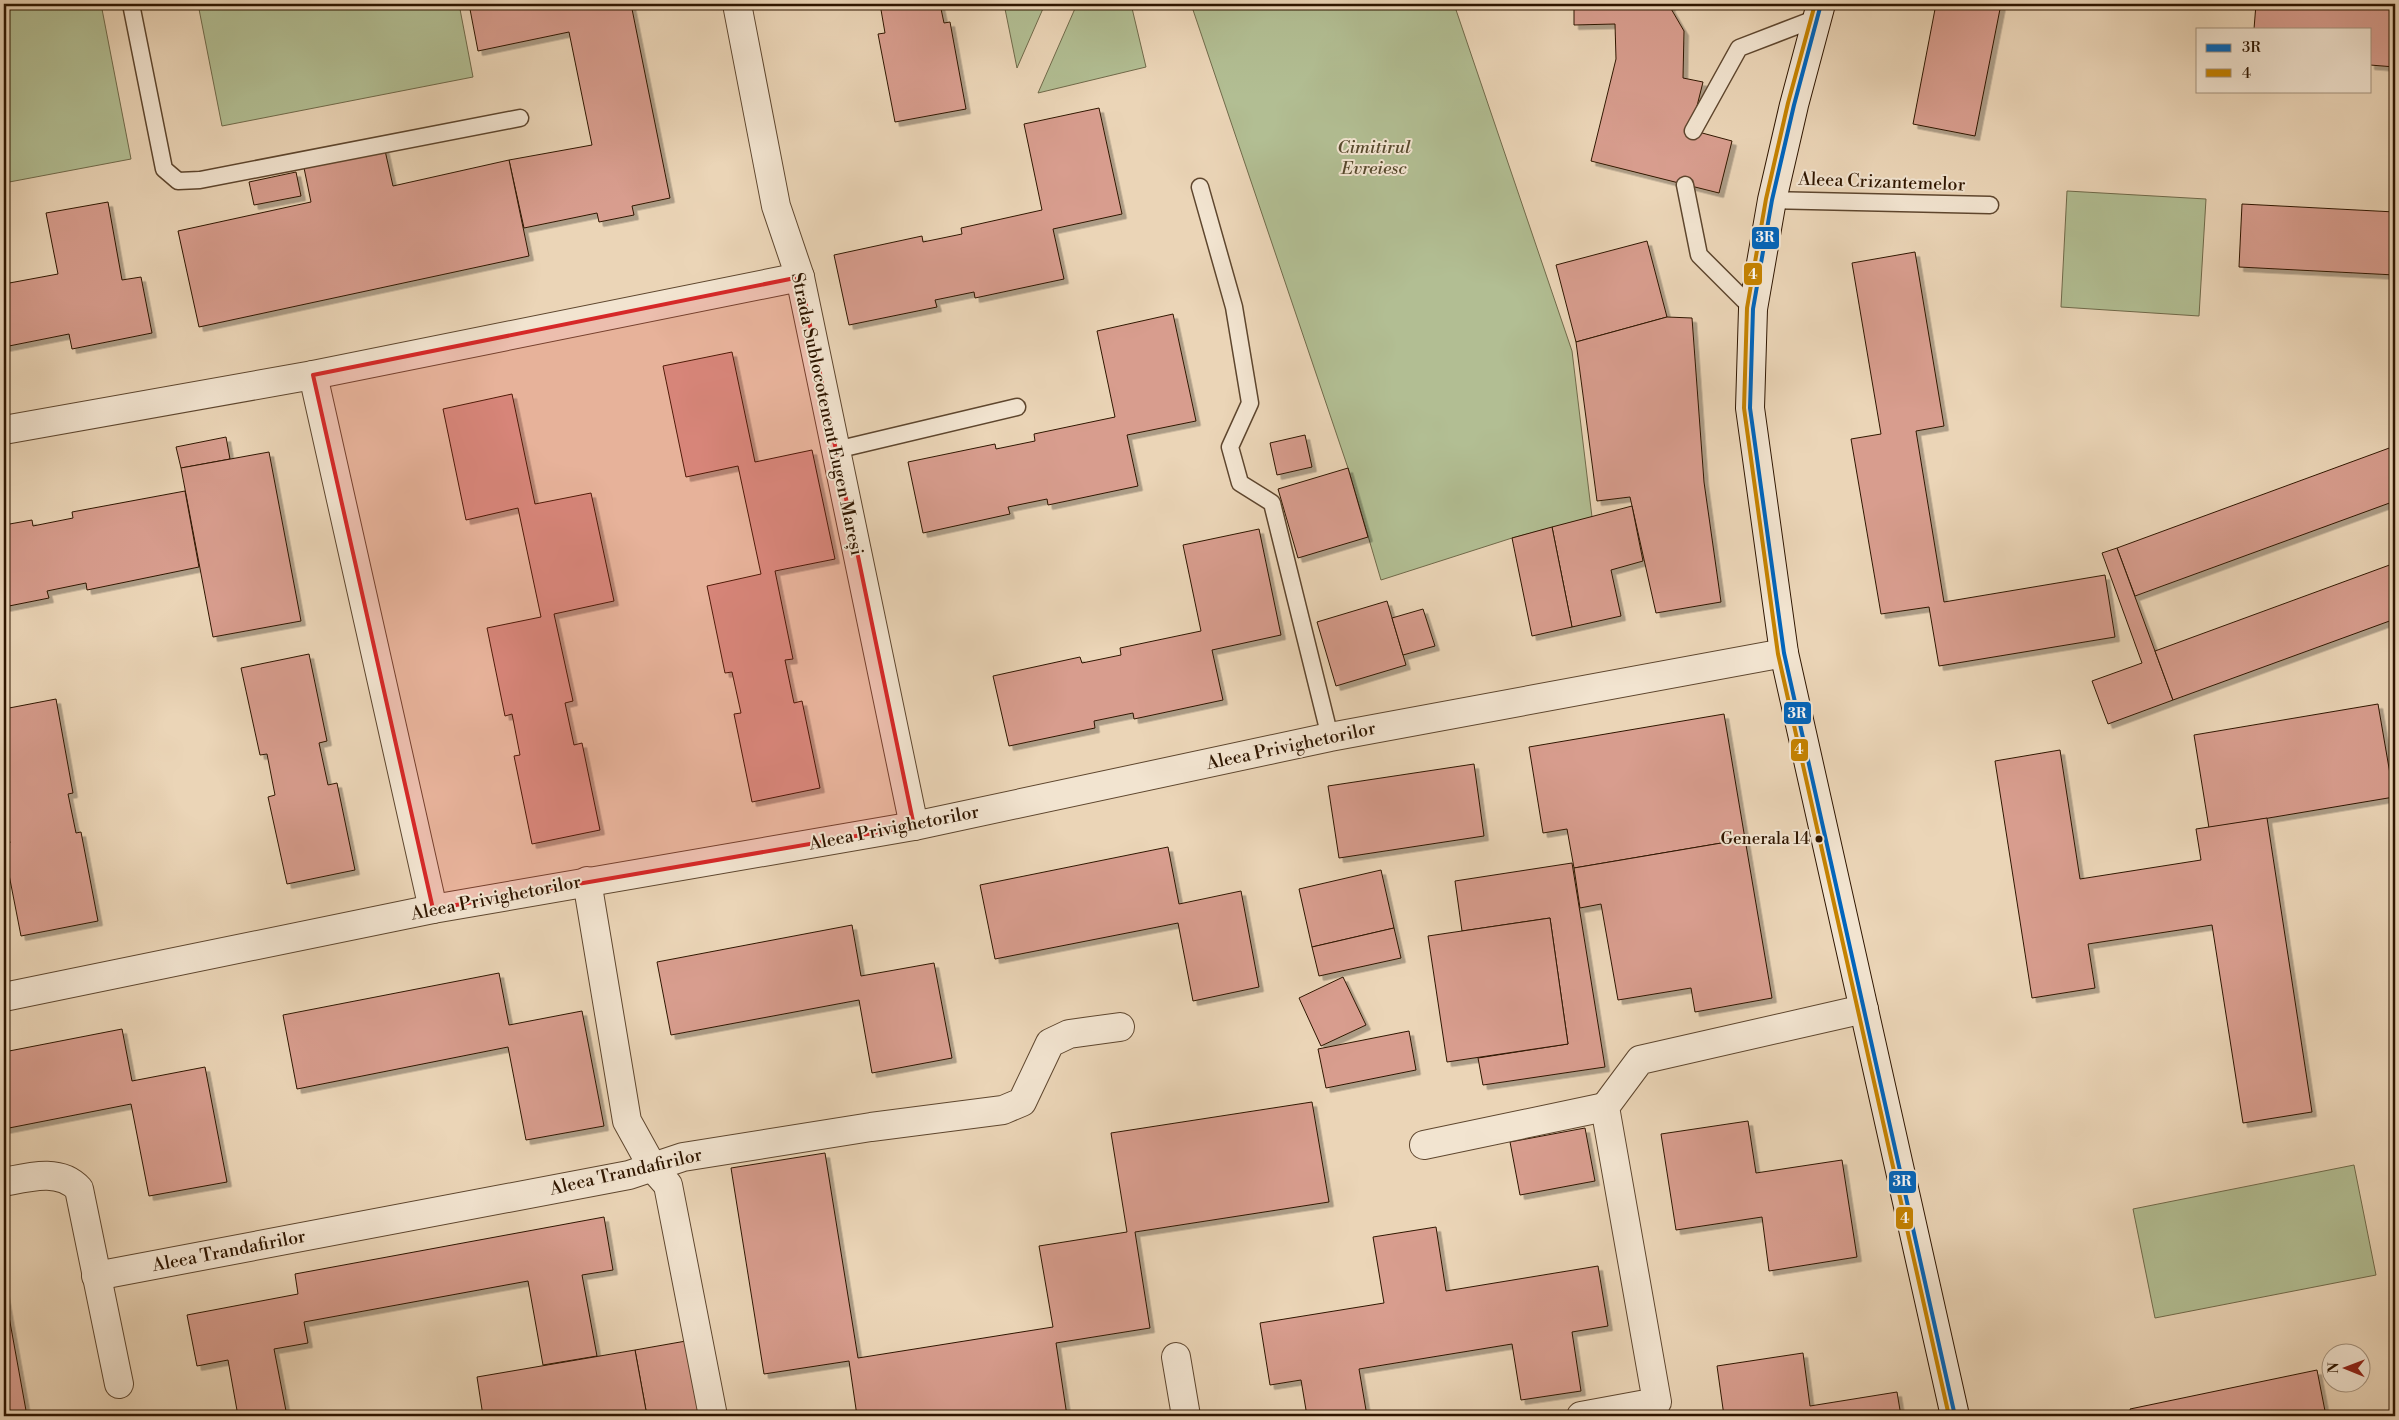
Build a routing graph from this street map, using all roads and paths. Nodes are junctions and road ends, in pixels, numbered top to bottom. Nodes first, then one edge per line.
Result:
1 (131, 4) edge
2 (737, 4) edge
3 (1819, 11) edge
4 (520, 118) dead end
5 (1693, 131) dead end
6 (1685, 185) dead end
7 (1200, 187) dead end
8 (1772, 200) junction
9 (1990, 205) dead end
10 (800, 277) junction
11 (1753, 309) junction
12 (313, 375) junction
13 (1017, 407) dead end
14 (4, 430) edge
15 (836, 450) junction
16 (1784, 653) junction
17 (1330, 737) junction
18 (914, 826) junction
19 (586, 882) junction
20 (433, 909) junction
21 (4, 997) edge
22 (1864, 1009) junction
23 (1120, 1027) dead end
24 (1605, 1107) junction
25 (1424, 1145) dead end
26 (653, 1168) junction
27 (4, 1182) edge
28 (96, 1276) junction
29 (1176, 1357) dead end
30 (118, 1384) dead end
31 (713, 1416) edge
32 (1186, 1416) edge
33 (1581, 1416) edge
34 (1954, 1416) edge

1 - 4 lane
2 - 10 street, Strada Sublocotenent Eugen Mareși
3 - 5 lane
3 - 8 street
6 - 11 lane
7 - 17 lane
8 - 9 lane, Aleea Crizantemelor
8 - 11 street
10 - 12 street
10 - 15 street, Strada Sublocotenent Eugen Mareși
11 - 16 street
12 - 14 street
12 - 20 street
13 - 15 lane
15 - 18 street, Strada Sublocotenent Eugen Mareși
16 - 17 street, Aleea Privighetorilor
16 - 22 street
17 - 18 street, Aleea Privighetorilor
18 - 19 street, Aleea Privighetorilor
19 - 20 street, Aleea Privighetorilor
19 - 26 street
20 - 21 street, Aleea Privighetorilor
22 - 24 street
22 - 34 street
23 - 26 street, Aleea Trandafirilor
24 - 25 street
24 - 33 street
26 - 28 street, Aleea Trandafirilor
26 - 31 street
27 - 28 street
28 - 30 street
29 - 32 street

